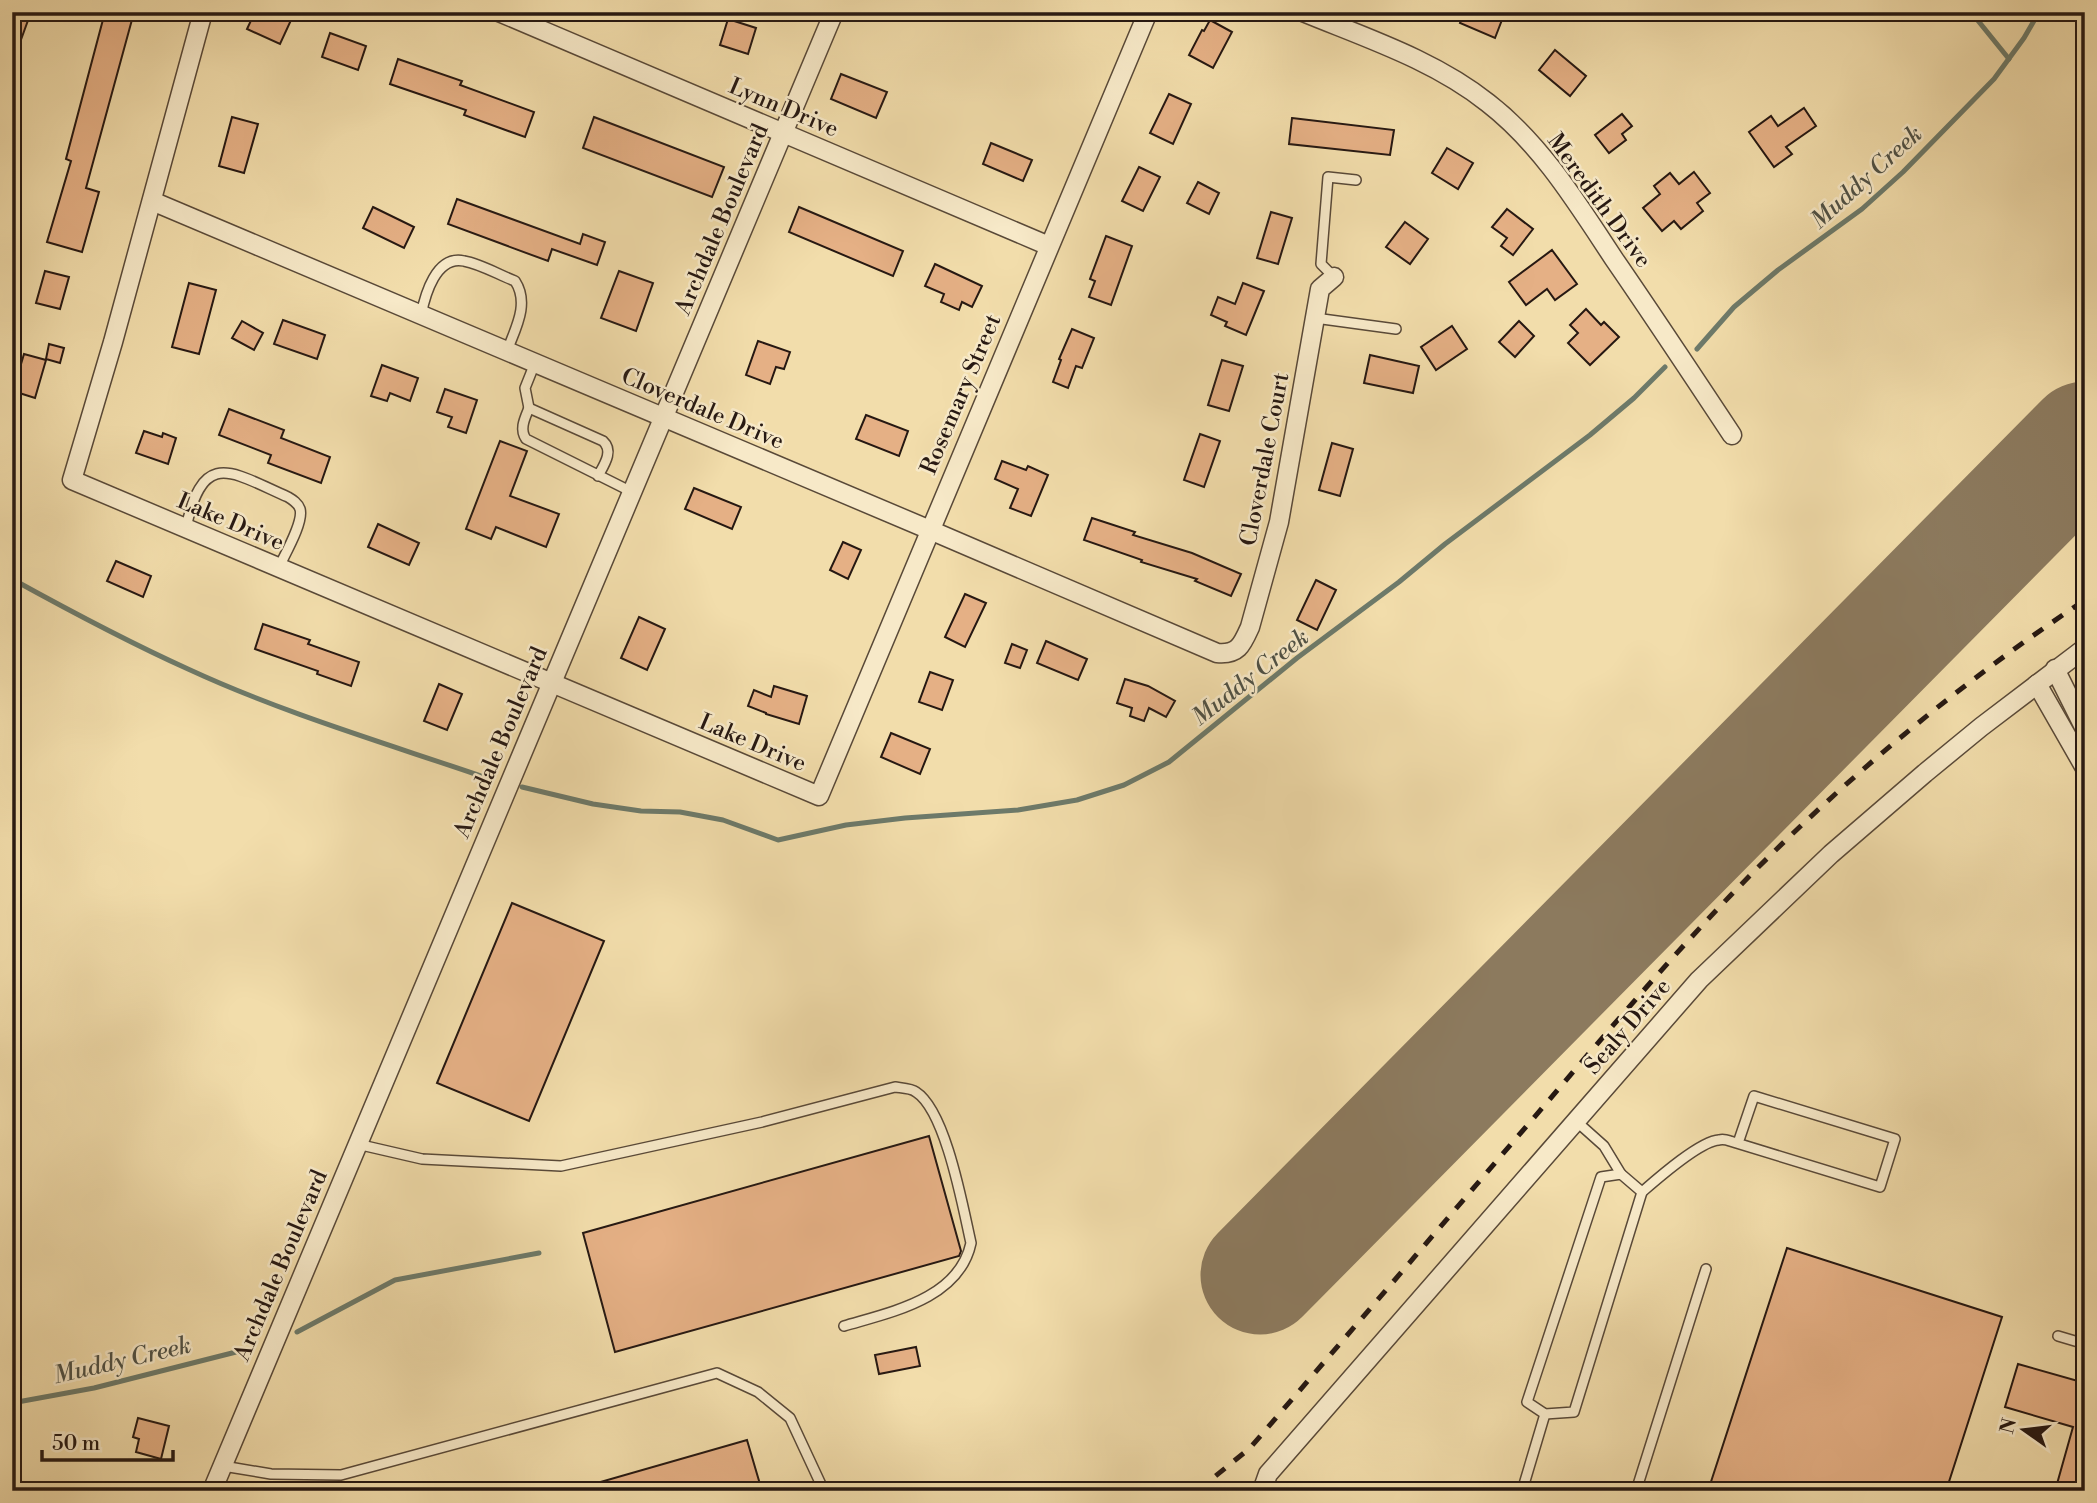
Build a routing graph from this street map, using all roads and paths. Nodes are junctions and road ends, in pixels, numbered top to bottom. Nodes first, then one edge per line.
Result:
1 (203, 12) edge
2 (499, 12) edge
3 (834, 12) edge
4 (1148, 12) edge
5 (1303, 12) edge
6 (784, 133) junction
7 (1356, 180) dead end
8 (152, 201) junction
9 (1049, 246) junction
10 (1334, 277) joint
11 (421, 315) junction
12 (1315, 318) junction
13 (1396, 329) dead end
14 (507, 351) junction
15 (535, 363) junction
16 (528, 408) junction
17 (664, 418) junction
18 (1732, 435) dead end
19 (598, 476) junction
20 (632, 492) junction
21 (186, 528) junction
22 (930, 530) junction
23 (279, 568) junction
24 (2085, 648) edge
25 (1236, 651) joint
26 (2055, 669) junction
27 (551, 682) junction
28 (2037, 684) junction
29 (2085, 729) edge
30 (2085, 768) edge
31 (819, 796) joint
32 (1576, 1121) junction
33 (1738, 1143) junction
34 (357, 1144) junction
35 (1621, 1174) junction
36 (1642, 1192) junction
37 (1706, 1269) dead end
38 (844, 1326) dead end
39 (2058, 1336) dead end
40 (2085, 1344) edge
41 (1545, 1414) junction
42 (222, 1466) junction
43 (212, 1491) edge
44 (824, 1491) edge
45 (1262, 1491) edge
46 (1522, 1491) edge
47 (1636, 1491) edge

1 - 8 street, Lake Drive
2 - 6 street, Lynn Drive
3 - 6 street, Archdale Boulevard
4 - 9 street, Rosemary Street
5 - 18 street, Meredith Drive
6 - 9 street, Lynn Drive
6 - 17 street, Archdale Boulevard
7 - 10 lane
8 - 11 street, Cloverdale Drive
8 - 21 street, Lake Drive
9 - 22 street, Rosemary Street
10 - 12 street, Cloverdale Court
11 - 14 street, Cloverdale Drive
11 - 14 lane
12 - 13 lane
12 - 25 street, Cloverdale Court
14 - 15 street, Cloverdale Drive
15 - 16 lane
15 - 17 street, Cloverdale Drive
16 - 19 lane
16 - 19 lane
17 - 20 street, Archdale Boulevard
17 - 22 street, Cloverdale Drive
19 - 20 lane
20 - 27 street, Archdale Boulevard
21 - 23 street, Lake Drive
21 - 23 lane
22 - 25 street, Cloverdale Drive
22 - 31 street, Rosemary Street
23 - 27 street, Lake Drive
24 - 26 street, Sealy Drive
26 - 28 street, Sealy Drive
26 - 29 street
27 - 31 street, Lake Drive
27 - 34 street, Archdale Boulevard
28 - 30 street
28 - 32 street, Sealy Drive
32 - 35 lane
32 - 45 street, Sealy Drive
33 - 33 lane
33 - 36 lane
34 - 38 lane
34 - 42 street, Archdale Boulevard
35 - 36 lane
35 - 41 lane
36 - 41 lane
37 - 47 lane
39 - 40 lane
41 - 46 lane
42 - 43 street, Archdale Boulevard
42 - 44 lane

